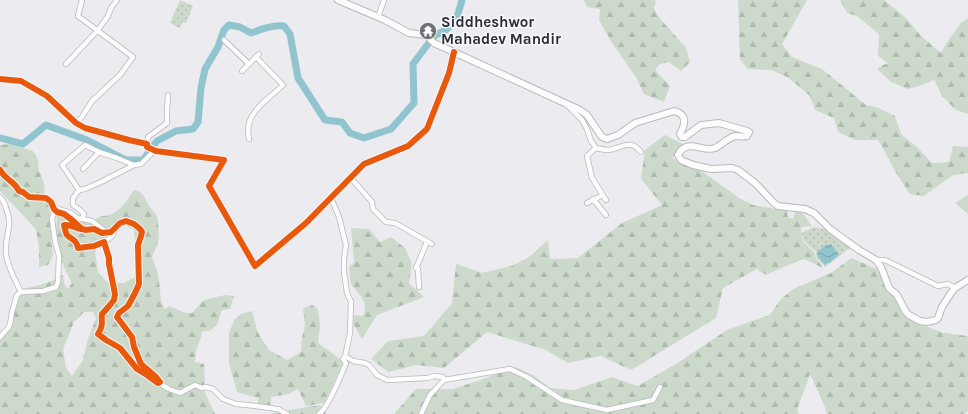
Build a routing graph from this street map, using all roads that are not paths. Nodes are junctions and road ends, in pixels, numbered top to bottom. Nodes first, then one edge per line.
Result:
1 (82, 0) edge
2 (117, 0) edge
3 (338, 0) edge
4 (384, 0) edge
5 (350, 2) edge
6 (378, 17) junction
7 (98, 30) junction
8 (224, 40) dead end
9 (454, 52) junction
10 (66, 64) dead end
11 (249, 64) junction
12 (242, 71) dead end
13 (0, 80) edge
14 (168, 95) dead end
15 (564, 103) junction
16 (76, 123) junction
17 (248, 139) dead end
18 (147, 146) junction
19 (596, 148) junction
20 (156, 151) junction
21 (99, 152) junction
22 (641, 152) dead end
23 (134, 165) junction
24 (83, 169) dead end
25 (0, 170) edge
26 (350, 177) junction
27 (79, 190) junction
28 (603, 195) junction
29 (0, 197) edge
30 (331, 198) junction
31 (594, 200) junction
32 (606, 200) dead end
33 (587, 202) dead end
34 (54, 209) junction
35 (606, 215) dead end
36 (82, 219) junction
37 (81, 229) junction
38 (114, 229) junction
39 (106, 232) junction
40 (104, 242) junction
41 (876, 260) junction
42 (968, 280) edge
43 (419, 287) dead end
44 (955, 288) junction
45 (21, 292) junction
46 (0, 337) edge
47 (345, 357) junction
48 (444, 380) junction
49 (159, 383) junction
50 (660, 387) dead end
51 (287, 414) edge
52 (319, 414) edge
53 (421, 414) edge

1 - 7 street
2 - 7 street
3 - 5 main road
4 - 6 street
5 - 6 main road
6 - 9 main road
7 - 10 street
7 - 16 street
8 - 11 street
9 - 15 main road
9 - 26 street
11 - 12 street
11 - 17 street
13 - 16 street
14 - 18 street
15 - 19 street
15 - 41 main road
16 - 18 street
18 - 20 street
19 - 22 street
19 - 28 street
20 - 23 street
20 - 30 street
21 - 23 street
21 - 24 street
21 - 27 street
23 - 27 street
25 - 34 street
26 - 30 street
26 - 43 street
27 - 36 street
28 - 31 street
28 - 32 street
29 - 45 street
30 - 47 street
31 - 33 street
31 - 35 street
34 - 36 street
34 - 37 street
34 - 45 street
36 - 39 street
37 - 39 street
37 - 40 street
38 - 39 street
38 - 40 street
38 - 49 street
40 - 49 street
41 - 44 street
41 - 44 main road
42 - 44 main road
45 - 46 street
47 - 48 street
47 - 52 street
48 - 50 street
48 - 53 street
49 - 51 street

